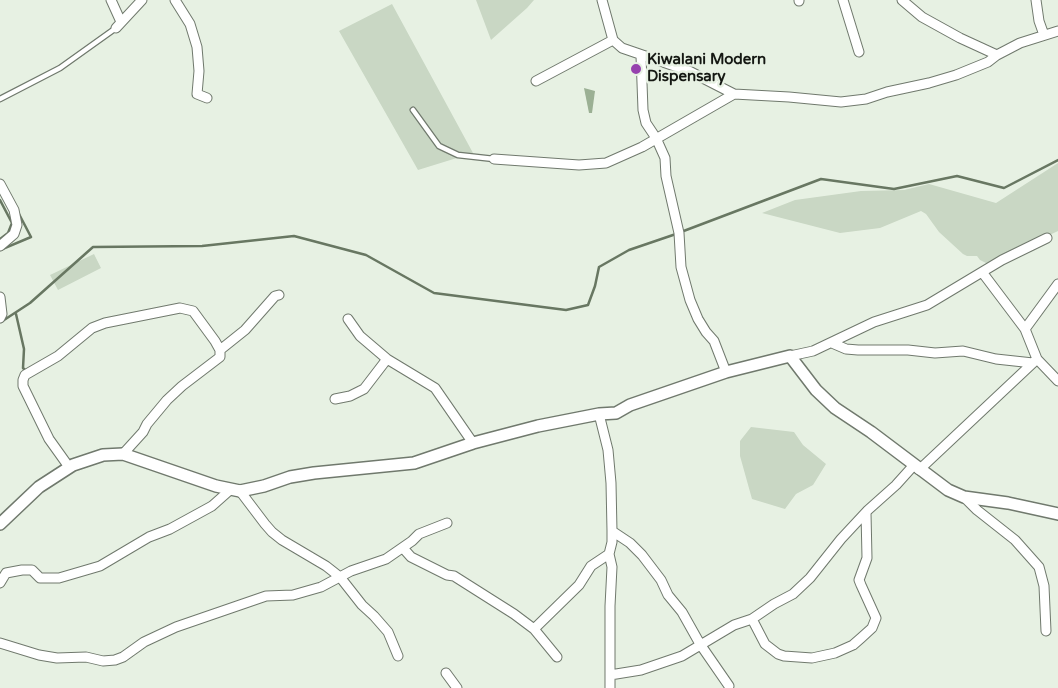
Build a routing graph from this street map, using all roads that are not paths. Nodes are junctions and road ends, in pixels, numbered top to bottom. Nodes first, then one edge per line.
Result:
1 (111, 0) edge
2 (142, 0) edge
3 (175, 0) edge
4 (602, 0) edge
5 (843, 0) edge
6 (902, 0) edge
7 (1036, 0) edge
8 (119, 25) junction
9 (1058, 31) edge
10 (1044, 34) junction
11 (613, 40) junction
12 (859, 52) dead end
13 (997, 55) junction
14 (640, 56) junction
15 (536, 81) dead end
16 (734, 94) junction
17 (207, 98) dead end
18 (0, 99) edge
19 (412, 110) dead end
20 (656, 138) junction
21 (494, 160) joint
22 (0, 184) edge
23 (1047, 238) dead end
24 (0, 246) edge
25 (982, 272) junction
26 (1058, 284) edge
27 (279, 295) dead end
28 (0, 297) edge
29 (0, 318) edge
30 (348, 320) dead end
31 (1025, 329) junction
32 (832, 343) junction
33 (220, 350) junction
34 (790, 356) junction
35 (387, 359) junction
36 (1035, 361) junction
37 (1048, 369) junction
38 (1058, 369) edge
39 (726, 372) junction
40 (1058, 381) edge
41 (335, 399) dead end
42 (599, 414) junction
43 (473, 443) junction
44 (123, 454) junction
45 (69, 467) junction
46 (916, 468) junction
47 (235, 490) junction
48 (964, 497) junction
49 (866, 513) junction
50 (1058, 514) edge
51 (447, 523) dead end
52 (0, 524) edge
53 (612, 531) junction
54 (403, 548) junction
55 (609, 554) junction
56 (340, 577) junction
57 (0, 583) edge
58 (752, 619) junction
59 (534, 629) junction
60 (1046, 631) dead end
61 (0, 643) edge
62 (700, 644) junction
63 (398, 656) dead end
64 (557, 657) dead end
65 (446, 673) dead end
66 (610, 675) junction
67 (729, 686) dead end
68 (457, 688) edge
69 (610, 688) edge

1 - 8 street
2 - 8 street
3 - 17 street
4 - 11 street
5 - 12 street
6 - 13 street
7 - 10 street
8 - 18 lane
9 - 10 street
10 - 13 street
11 - 14 street
11 - 15 street
13 - 16 street
14 - 16 street
14 - 20 street
16 - 20 street
19 - 21 lane
20 - 21 street
20 - 39 street
22 - 24 street
23 - 25 street
25 - 31 street
25 - 32 street
26 - 31 street
27 - 33 street
28 - 29 street
30 - 35 street
31 - 36 street
32 - 34 street
32 - 36 street
33 - 44 street
33 - 45 street
34 - 39 street
34 - 46 street
35 - 41 street
35 - 43 street
36 - 37 street
36 - 46 street
37 - 38 street
37 - 40 street
39 - 42 street
42 - 43 street
42 - 53 street
43 - 47 street
44 - 45 street
44 - 47 street
45 - 52 street
46 - 48 street
46 - 49 street
47 - 56 street
47 - 57 street
48 - 50 street
48 - 60 street
49 - 58 street
49 - 58 street
51 - 54 street
53 - 55 street
53 - 62 street
54 - 56 street
54 - 59 street
55 - 59 street
55 - 66 street
56 - 61 street
56 - 63 street
58 - 62 street
59 - 64 street
62 - 66 street
62 - 67 street
65 - 68 street
66 - 69 street

